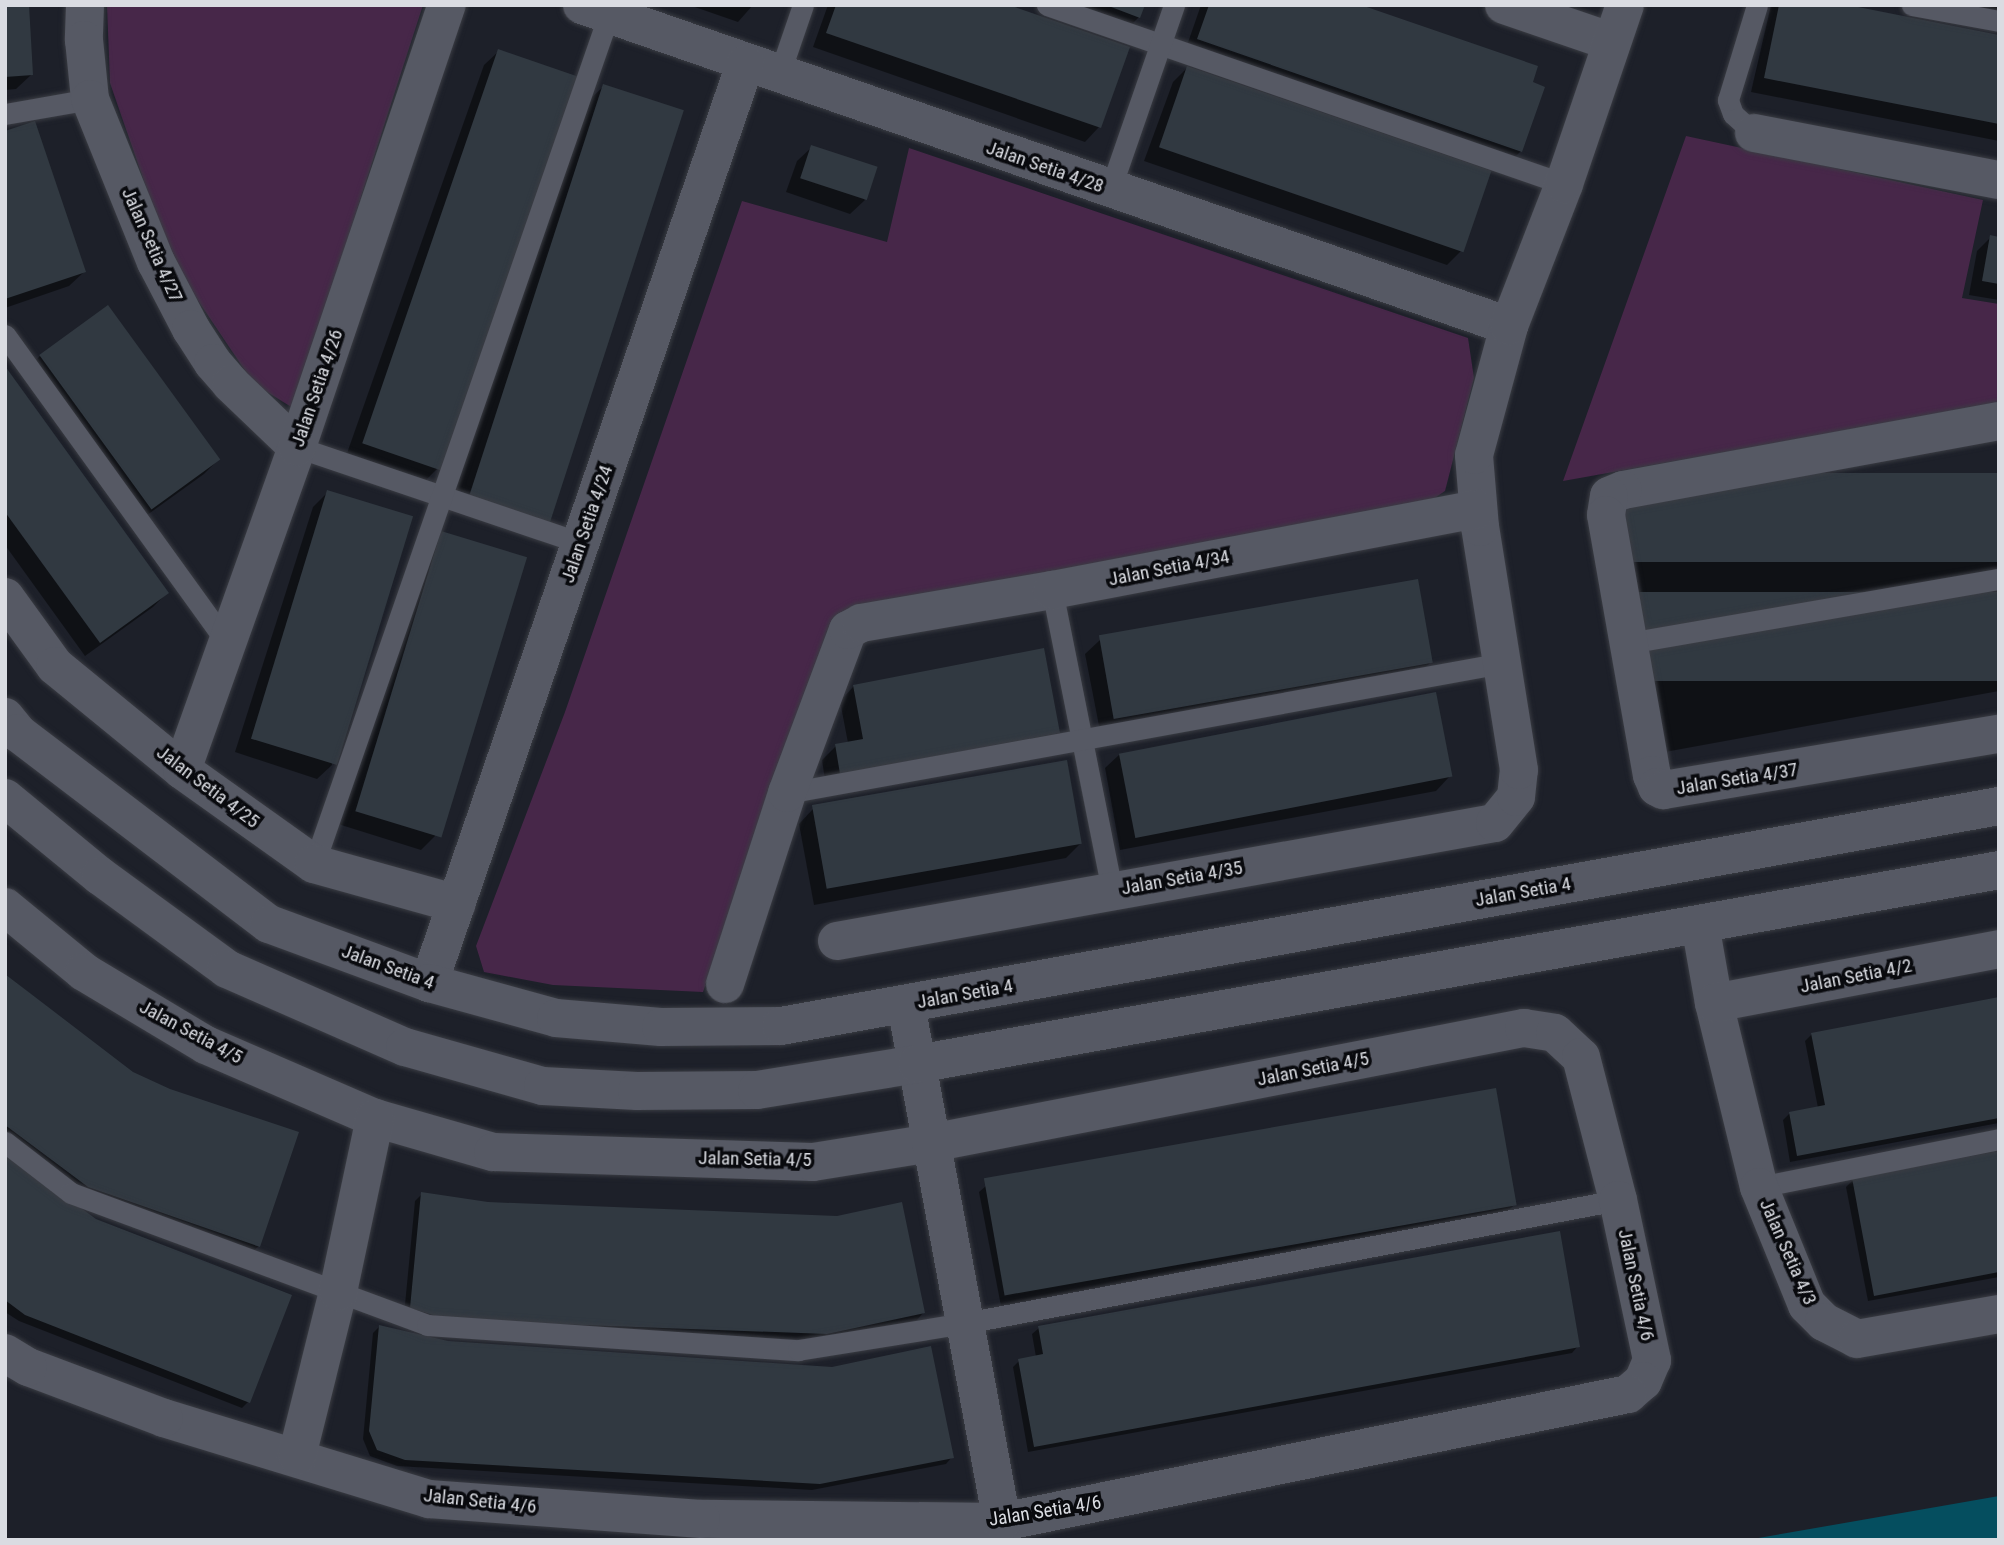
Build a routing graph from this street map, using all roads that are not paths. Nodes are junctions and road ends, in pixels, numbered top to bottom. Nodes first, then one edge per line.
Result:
1 (85, 5) edge
2 (447, 5) edge
3 (803, 5) edge
4 (1047, 5) edge
5 (1174, 5) edge
6 (1504, 5) edge
7 (1625, 5) edge
8 (1757, 5) edge
9 (1912, 5) edge
10 (596, 10) edge
11 (1999, 21) edge
12 (1612, 42) junction
13 (1160, 44) junction
14 (762, 70) junction
15 (90, 99) junction
16 (5, 114) edge
17 (1754, 133) joint
18 (1999, 180) edge
19 (1564, 184) junction
20 (1110, 190) junction
21 (1509, 326) junction
22 (5, 335) edge
23 (1999, 421) edge
24 (297, 447) junction
25 (442, 496) junction
26 (1477, 509) junction
27 (580, 543) junction
28 (1999, 579) edge
29 (1052, 590) junction
30 (5, 597) edge
31 (226, 643) junction
32 (1628, 643) junction
33 (1502, 663) junction
34 (9, 732) edge
35 (1999, 734) edge
36 (1082, 740) junction
37 (182, 770) junction
38 (787, 793) junction
39 (5, 799) edge
40 (1999, 806) edge
41 (314, 864) junction
42 (1999, 870) edge
43 (1111, 890) junction
44 (457, 904) junction
45 (5, 907) edge
46 (1700, 924) junction
47 (837, 941) dead end
48 (1999, 949) edge
49 (429, 983) junction
50 (725, 984) dead end
51 (1714, 1003) junction
52 (906, 1004) junction
53 (1555, 1033) joint
54 (917, 1064) junction
55 (375, 1118) junction
56 (1999, 1139) edge
57 (5, 1142) edge
58 (932, 1143) junction
59 (1759, 1187) junction
60 (1618, 1200) junction
61 (338, 1292) junction
62 (1999, 1314) edge
63 (965, 1322) junction
64 (5, 1353) edge
65 (297, 1456) junction
66 (1002, 1522) junction
67 (958, 1530) edge

1 - 15 street, Jalan Setia 4/27
2 - 24 street, Jalan Setia 4/26
3 - 14 lane
4 - 13 lane
5 - 13 lane
6 - 12 street
7 - 12 street
8 - 17 lane
9 - 11 lane
10 - 14 street, Jalan Setia 4/28
10 - 25 lane
12 - 19 street
13 - 19 lane
13 - 20 lane
14 - 20 street, Jalan Setia 4/28
14 - 27 street, Jalan Setia 4/24
15 - 16 lane
15 - 24 street, Jalan Setia 4/27
17 - 18 street
19 - 21 street
20 - 21 street, Jalan Setia 4/28
21 - 26 street
22 - 31 lane
23 - 32 street, Jalan Setia 4/37
24 - 25 lane
24 - 31 street, Jalan Setia 4/26
25 - 27 lane
25 - 41 lane
26 - 29 street, Jalan Setia 4/34
26 - 33 street
27 - 44 street, Jalan Setia 4/24
28 - 32 lane
29 - 36 lane
29 - 38 street, Jalan Setia 4/34
30 - 37 street, Jalan Setia 4/25
31 - 37 street, Jalan Setia 4/26
32 - 35 street, Jalan Setia 4/37
33 - 36 lane
33 - 43 street, Jalan Setia 4/35
34 - 49 street, Jalan Setia 4
36 - 38 lane
36 - 43 lane
37 - 41 street, Jalan Setia 4/25
38 - 50 street
39 - 54 street
40 - 52 street, Jalan Setia 4
41 - 44 street, Jalan Setia 4/25
42 - 46 street
43 - 47 street, Jalan Setia 4/35
44 - 49 street, Jalan Setia 4/24
45 - 55 street, Jalan Setia 4/5
46 - 51 street, Jalan Setia 4/3
46 - 54 street
48 - 51 street, Jalan Setia 4/2
49 - 52 street, Jalan Setia 4
51 - 59 street, Jalan Setia 4/3
52 - 54 street
53 - 58 street, Jalan Setia 4/5
53 - 60 street, Jalan Setia 4/6
54 - 58 street
55 - 58 street, Jalan Setia 4/5
55 - 61 street
56 - 59 lane
57 - 61 lane
58 - 63 street
59 - 62 street, Jalan Setia 4/3
60 - 63 lane
60 - 66 street, Jalan Setia 4/6
61 - 63 lane
61 - 65 street
63 - 66 street
64 - 65 street, Jalan Setia 4/6
65 - 67 street, Jalan Setia 4/6
66 - 67 street, Jalan Setia 4/6

